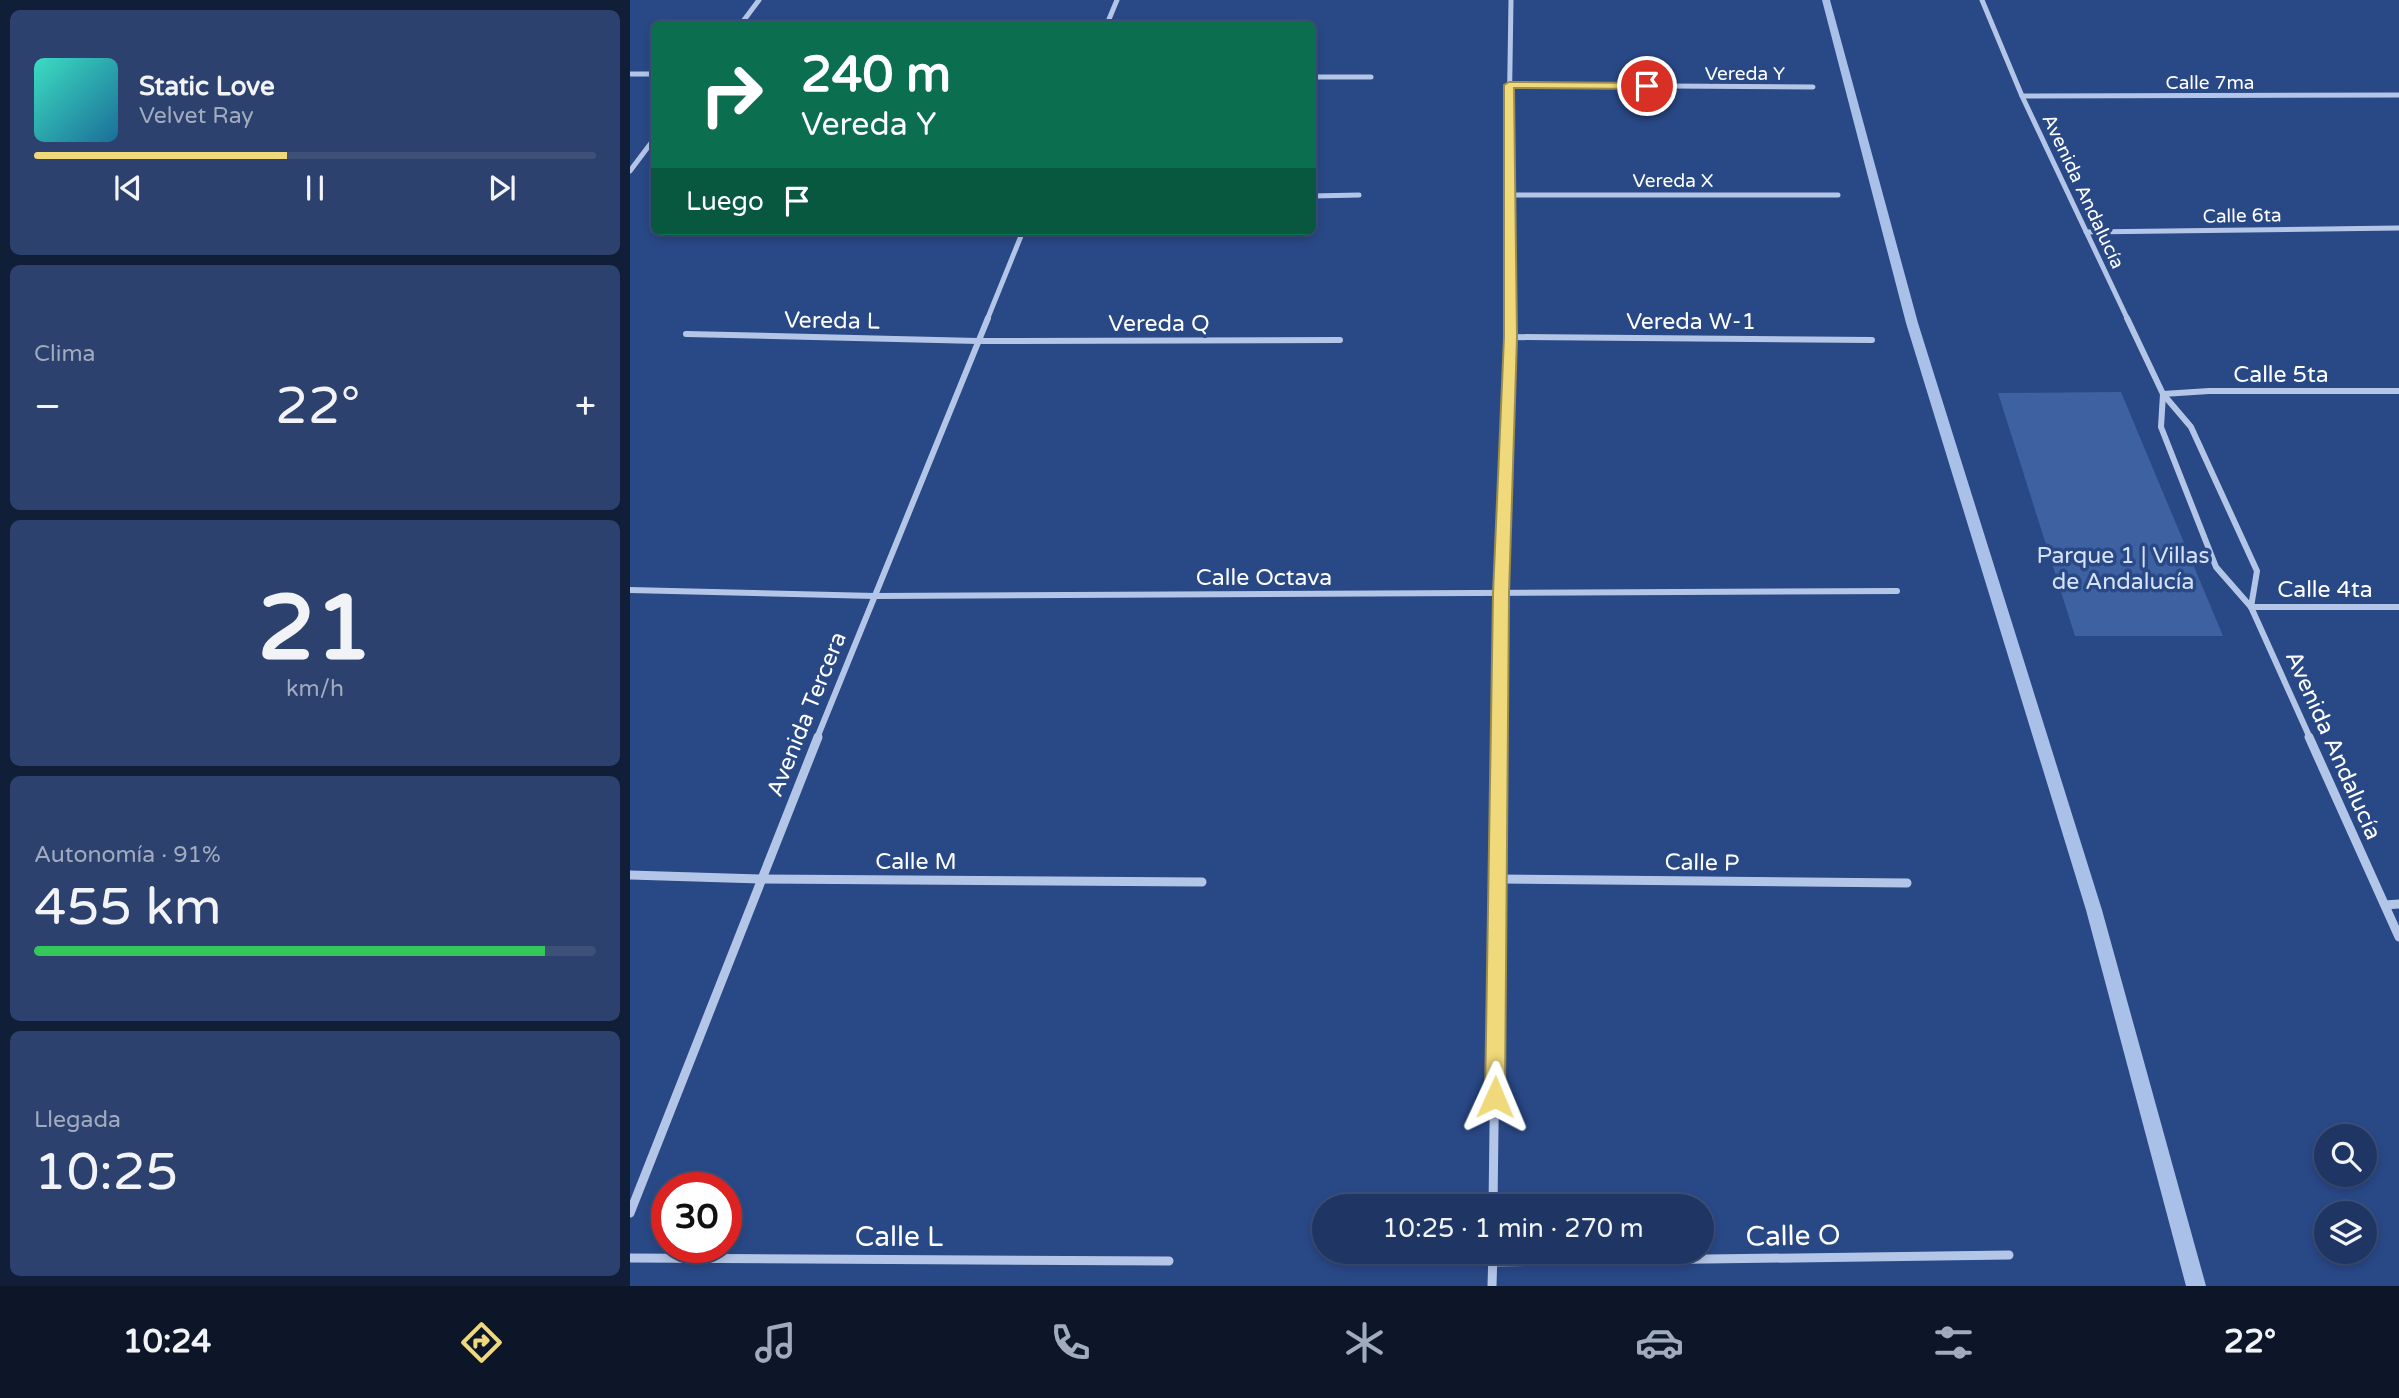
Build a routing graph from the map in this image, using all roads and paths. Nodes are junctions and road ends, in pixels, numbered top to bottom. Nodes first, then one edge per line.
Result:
1 (760, 0) edge
2 (1117, 0) edge
3 (1511, 0) edge
4 (1982, 0) edge
5 (743, 21) edge
6 (1108, 21) edge
7 (630, 74) edge
8 (651, 74) edge
9 (1316, 77) edge
10 (1371, 78) dead end
11 (1509, 85) junction
12 (1813, 88) dead end
13 (2399, 95) edge
14 (2022, 96) junction
15 (651, 143) edge
16 (630, 171) edge
17 (1316, 195) edge
18 (1359, 195) dead end
19 (1508, 195) junction
20 (1838, 195) dead end
21 (2399, 228) edge
22 (2087, 233) junction
23 (1021, 235) edge
24 (687, 334) dead end
25 (1510, 337) junction
26 (1340, 340) dead end
27 (1872, 340) dead end
28 (978, 341) junction
29 (2399, 391) edge
30 (2163, 394) junction
31 (630, 590) edge
32 (1897, 591) dead end
33 (1501, 594) junction
34 (875, 596) junction
35 (2251, 607) junction
36 (2399, 607) edge
37 (630, 875) edge
38 (760, 879) junction
39 (1497, 879) junction
40 (1202, 882) dead end
41 (1907, 883) dead end
42 (2399, 904) edge
43 (2385, 905) junction
44 (2399, 937) edge
45 (1493, 1194) edge
46 (630, 1213) edge
47 (2009, 1255) dead end
48 (1714, 1256) edge
49 (630, 1258) edge
50 (1168, 1261) dead end
51 (1493, 1264) edge
52 (1492, 1286) edge

1 - 5 street
2 - 6 street
3 - 11 street
4 - 14 street, Avenida Andalucía
7 - 8 street
9 - 10 street
11 - 12 street, Vereda Y
11 - 19 street
13 - 14 street, Calle 7ma
14 - 22 street, Avenida Andalucía
15 - 16 street
17 - 18 street
19 - 20 street, Vereda X
19 - 25 street
21 - 22 street, Calle 6ta
22 - 30 street, Avenida Andalucía
23 - 28 street, Avenida Tercera
24 - 28 street, Vereda L
25 - 27 street, Vereda W-1
25 - 33 street
26 - 28 street, Vereda Q
28 - 34 street, Avenida Tercera
29 - 30 street, Calle 5ta
30 - 35 street, Avenida Andalucía
30 - 35 street, Avenida Andalucía
31 - 34 street, Calle Octava
32 - 33 street, Calle Octava
33 - 34 street, Calle Octava
33 - 39 street
34 - 38 street, Avenida Tercera
35 - 36 street, Calle 4ta
35 - 43 street, Avenida Andalucía
37 - 38 street, Calle M
38 - 40 street, Calle M
38 - 46 street, Avenida Tercera
39 - 41 street, Calle P
39 - 45 street
42 - 43 street
43 - 44 street, Avenida Andalucía
47 - 48 street, Calle O
49 - 50 street, Calle L
51 - 52 street

